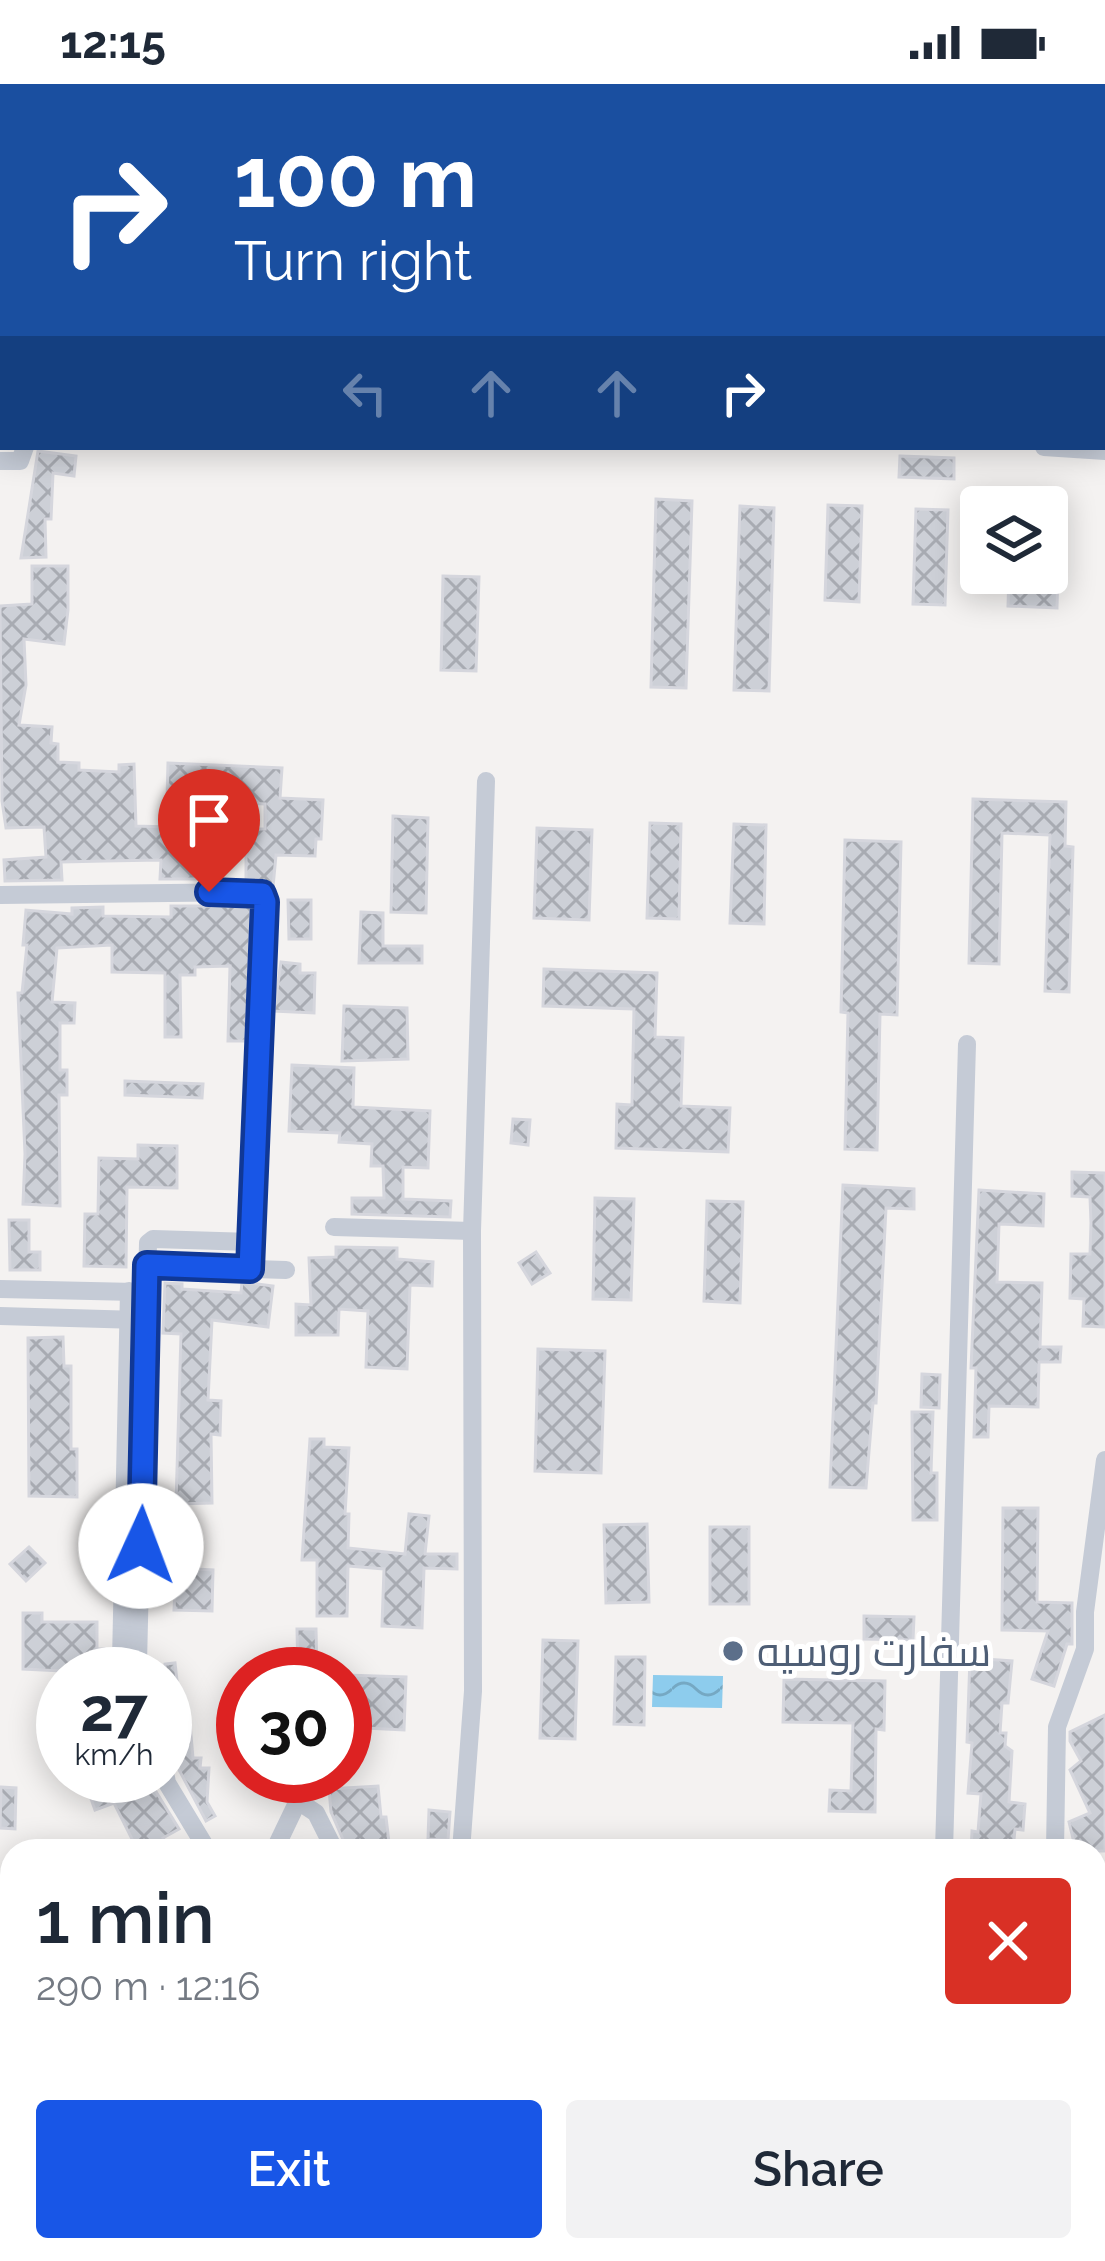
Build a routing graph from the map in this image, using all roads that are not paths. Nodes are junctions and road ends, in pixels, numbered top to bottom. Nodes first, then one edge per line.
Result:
1 (25, 450) edge
2 (0, 461) edge
3 (486, 781) dead end
4 (0, 895) edge
5 (967, 1045) dead end
6 (334, 1227) dead end
7 (472, 1231) junction
8 (252, 1241) junction
9 (147, 1265) junction
10 (250, 1269) junction
11 (286, 1270) dead end
12 (0, 1289) edge
13 (138, 1292) junction
14 (0, 1316) edge
15 (138, 1320) junction
16 (1105, 1460) edge
17 (133, 1507) junction
18 (179, 1803) edge
19 (201, 1839) edge
20 (280, 1839) edge
21 (329, 1839) edge
22 (462, 1839) edge
23 (944, 1839) edge
24 (1055, 1839) edge

1 - 2 street
3 - 7 street
4 - 8 street
5 - 23 street
6 - 7 street
7 - 22 street
8 - 9 street
8 - 10 street
9 - 10 street
9 - 13 street
10 - 11 street
12 - 13 street
13 - 15 street
14 - 15 street
15 - 17 street
16 - 24 street
17 - 17 street
18 - 19 street
20 - 21 street

